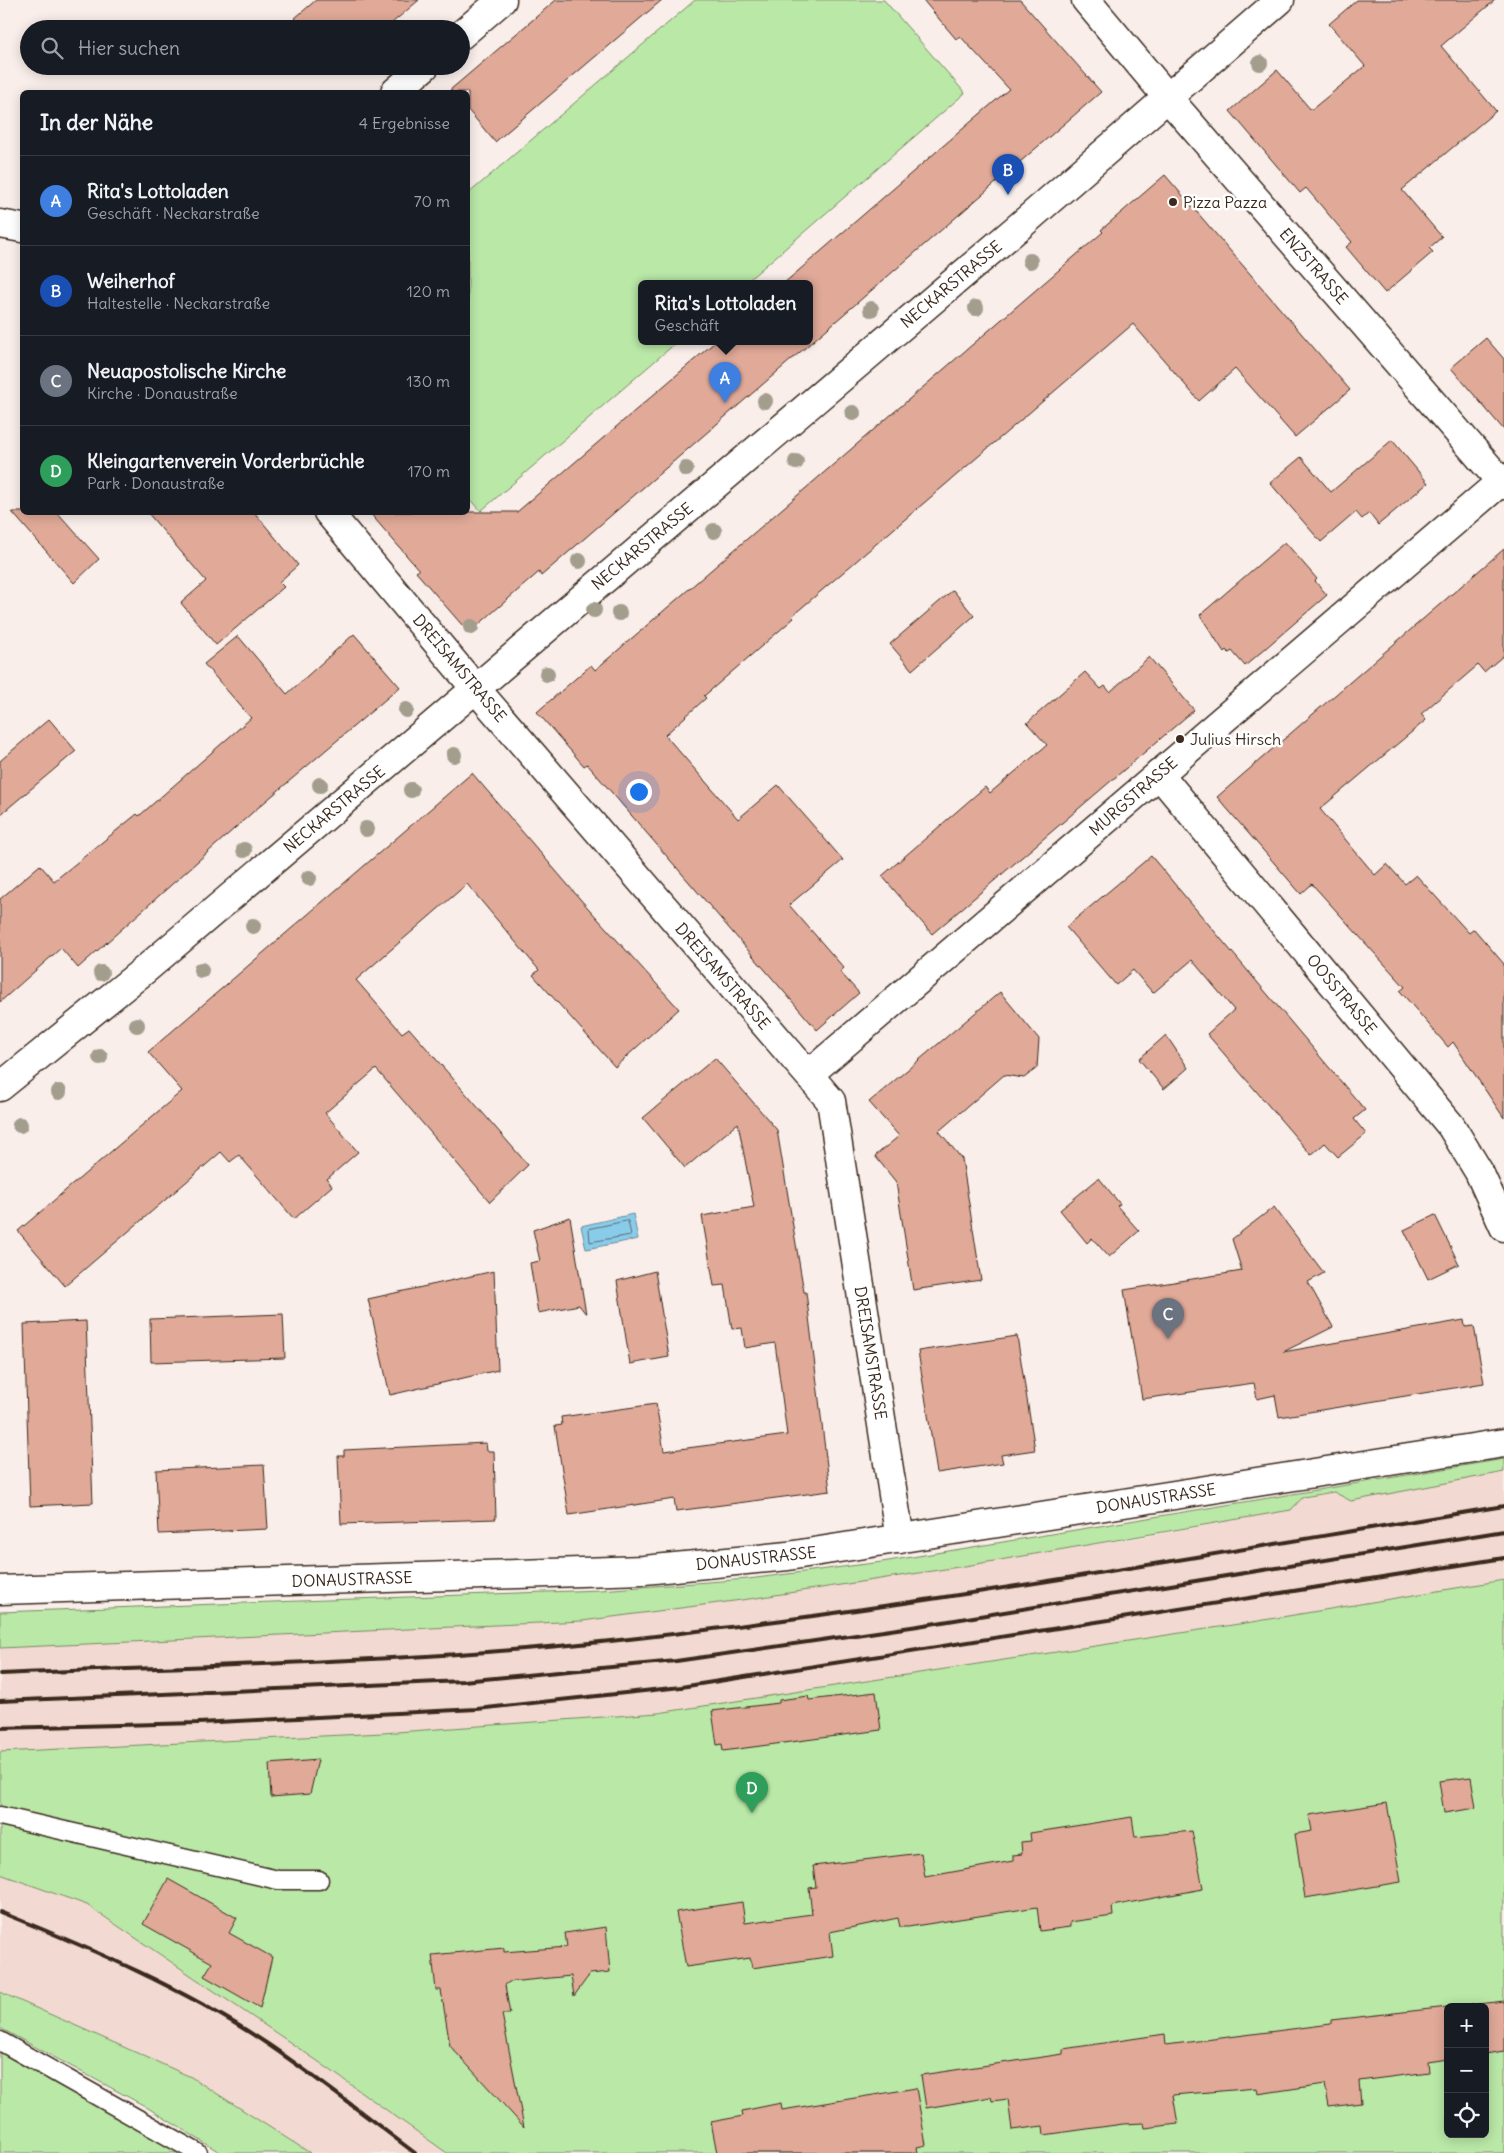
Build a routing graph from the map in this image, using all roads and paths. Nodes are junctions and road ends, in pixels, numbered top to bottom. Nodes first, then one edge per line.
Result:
1 (1086, 0) edge
2 (1280, 0) edge
3 (498, 1) edge
4 (470, 27) edge
5 (415, 75) edge
6 (397, 90) edge
7 (1168, 98) junction
8 (0, 224) edge
9 (20, 228) edge
10 (1503, 482) edge
11 (331, 515) edge
12 (475, 688) junction
13 (1159, 774) junction
14 (809, 1074) junction
15 (0, 1087) edge
16 (1504, 1227) edge
17 (1504, 1443) edge
18 (900, 1539) junction
19 (0, 1590) edge
20 (8, 1818) edge
21 (318, 1880) dead end
22 (0, 2041) edge
23 (198, 2153) edge

1 - 7 street, ENZSTRASSE
2 - 7 street, NECKARSTRASSE
3 - 4 street
5 - 6 street
7 - 10 street, ENZSTRASSE
7 - 12 street, NECKARSTRASSE
8 - 9 street
10 - 13 street, MURGSTRASSE
11 - 12 street, DREISAMSTRASSE
12 - 14 street, DREISAMSTRASSE
12 - 15 street, NECKARSTRASSE
13 - 14 street, MURGSTRASSE
13 - 16 street, OOSSTRASSE
14 - 18 street, DREISAMSTRASSE
17 - 18 street, DONAUSTRASSE
18 - 19 street, DONAUSTRASSE
20 - 21 lane
22 - 23 lane

